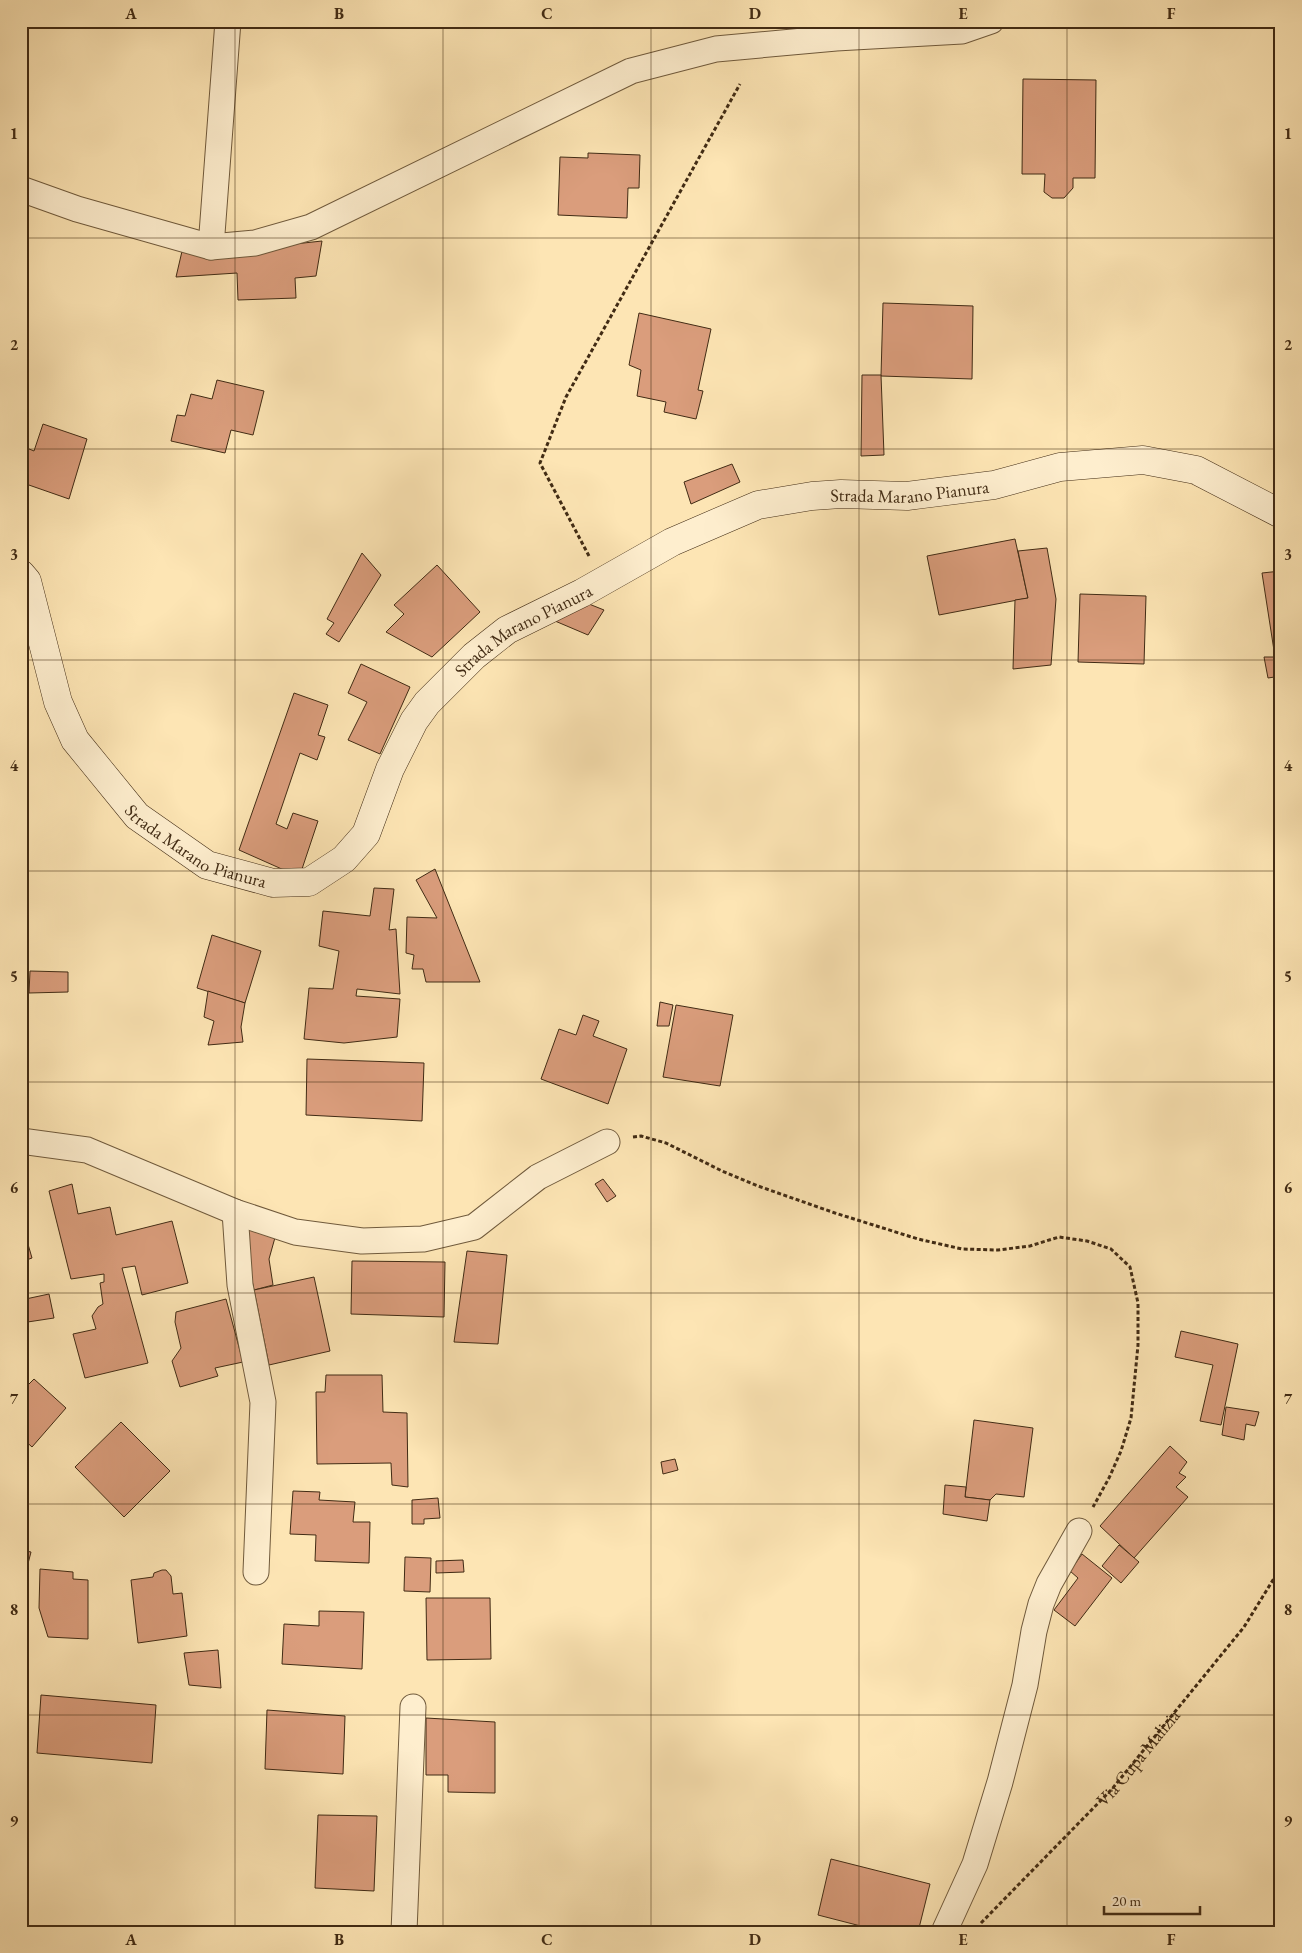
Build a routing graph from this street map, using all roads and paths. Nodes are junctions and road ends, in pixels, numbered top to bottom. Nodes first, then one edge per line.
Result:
1 (228, 21) edge
2 (991, 21) edge
3 (740, 84) dead end
4 (21, 189) edge
5 (212, 247) junction
6 (1281, 514) edge
7 (21, 574) edge
8 (602, 581) junction
9 (21, 1141) edge
10 (607, 1142) joint
11 (235, 1212) junction
12 (1079, 1531) joint
13 (1281, 1567) edge
14 (256, 1572) dead end
15 (413, 1707) dead end
16 (980, 1925) dead end
17 (404, 1932) edge
18 (944, 1932) edge

1 - 5 street
2 - 5 street
3 - 8 path
4 - 5 street
6 - 8 street, Strada Marano Pianura
7 - 8 street, Strada Marano Pianura
9 - 11 street
10 - 11 street
10 - 12 path
11 - 14 street
12 - 18 street
13 - 16 path, Via Cupa Malizia
15 - 17 street

